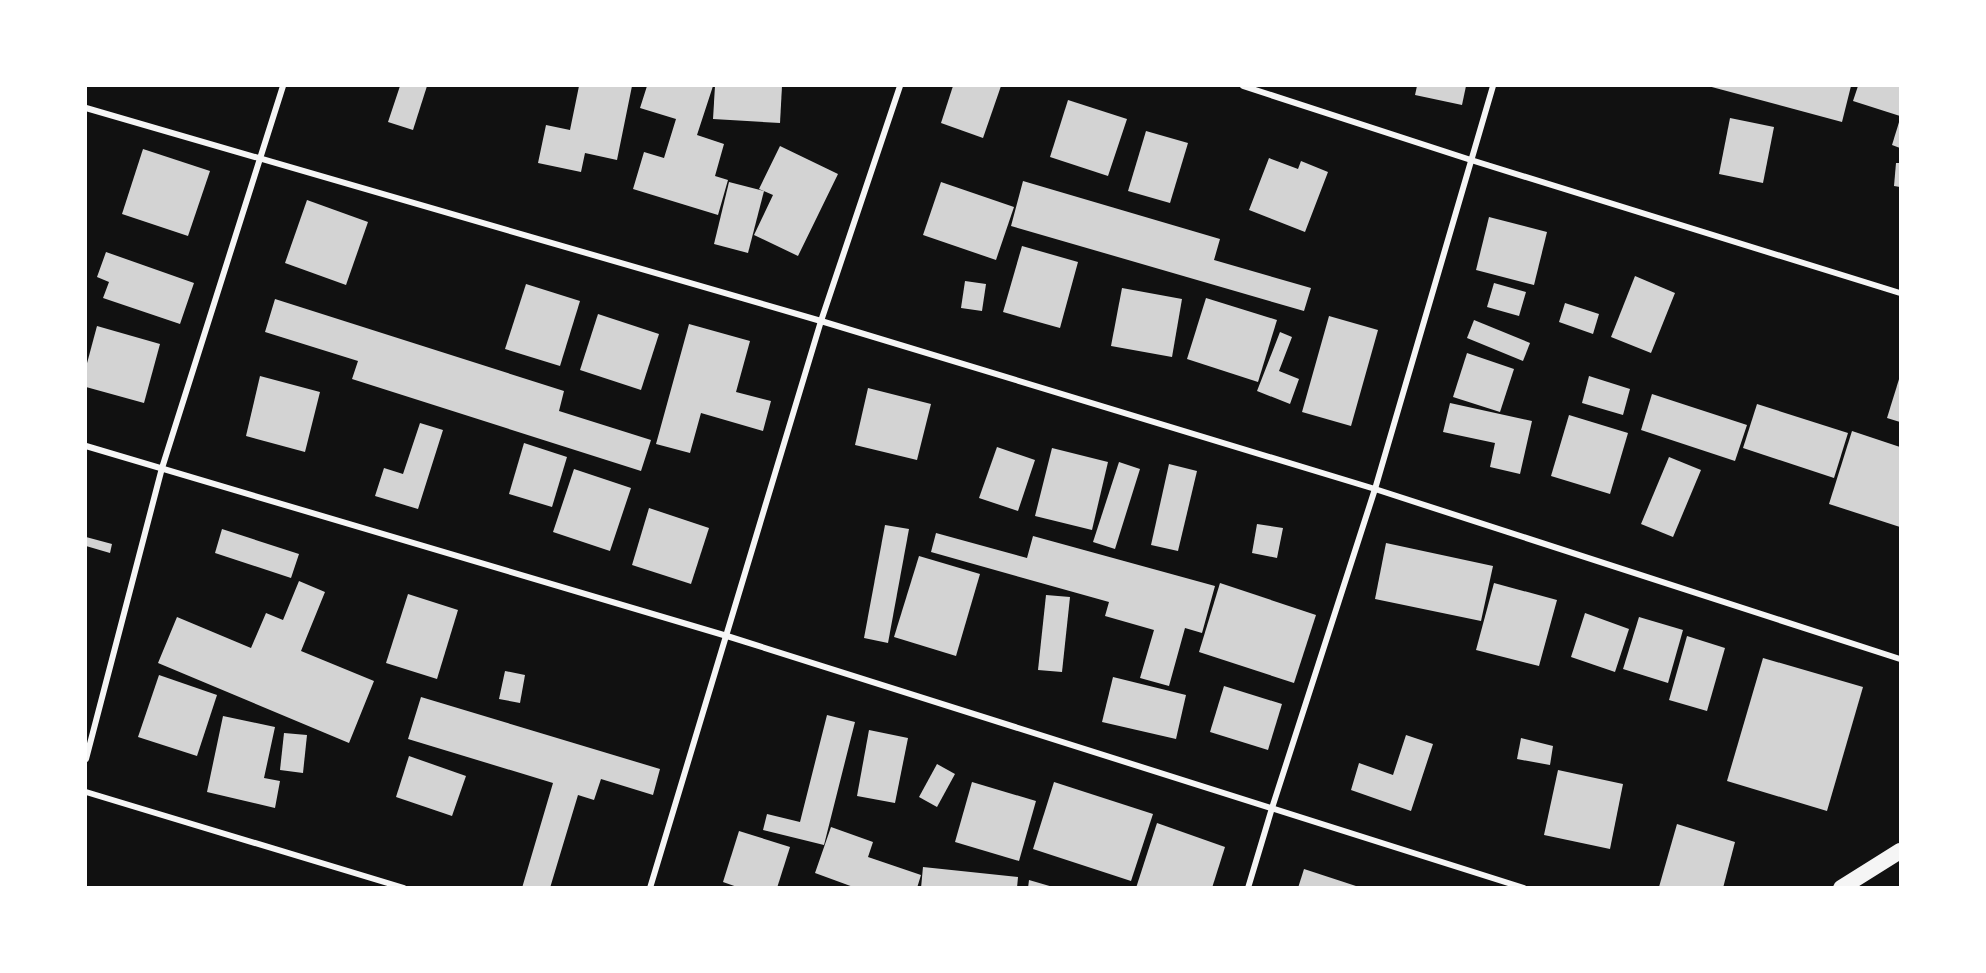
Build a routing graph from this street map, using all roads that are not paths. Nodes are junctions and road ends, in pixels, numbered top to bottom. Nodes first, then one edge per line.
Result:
1 (283, 86) edge
2 (900, 86) edge
3 (1243, 86) edge
4 (1493, 86) edge
5 (86, 108) edge
6 (260, 159) junction
7 (1471, 160) junction
8 (1900, 293) edge
9 (821, 321) junction
10 (86, 446) edge
11 (162, 468) junction
12 (1375, 489) junction
13 (727, 636) junction
14 (1900, 660) edge
15 (86, 759) edge
16 (86, 792) edge
17 (1272, 808) junction
18 (1900, 851) edge
19 (404, 888) edge
20 (650, 888) edge
21 (1248, 888) edge
22 (1524, 888) edge
23 (1841, 888) edge

1 - 6 street
2 - 9 street
3 - 7 street
4 - 7 street
5 - 6 street
6 - 9 street
6 - 11 street
7 - 8 street
7 - 12 street
9 - 12 street
9 - 13 street
10 - 11 street
11 - 13 street
11 - 15 street
12 - 14 street
12 - 17 street
13 - 17 street
13 - 20 street
16 - 19 street
17 - 21 street
17 - 22 street
18 - 23 highway

